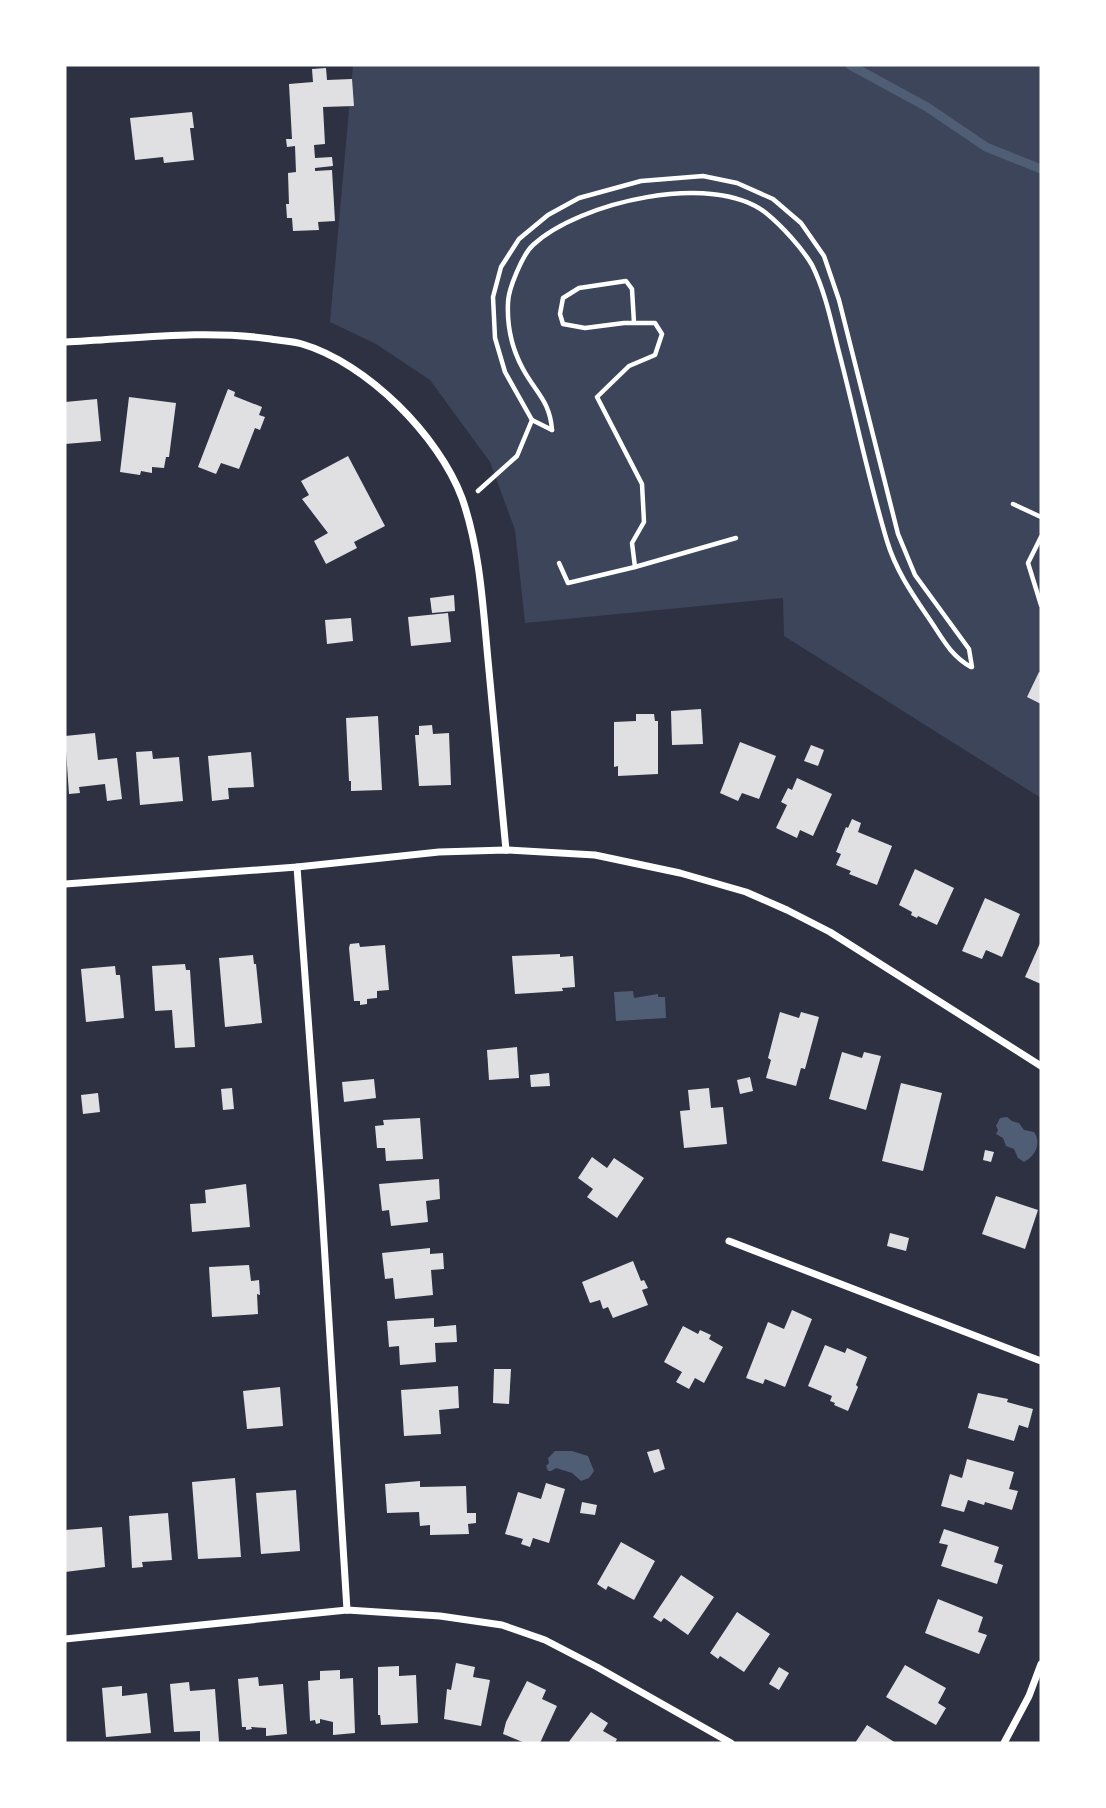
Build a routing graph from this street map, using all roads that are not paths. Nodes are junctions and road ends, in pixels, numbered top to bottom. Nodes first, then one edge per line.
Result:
1 (65, 342) edge
2 (506, 850) junction
3 (297, 867) junction
4 (65, 884) edge
5 (1041, 1066) edge
6 (729, 1241) dead end
7 (1041, 1361) edge
8 (347, 1610) junction
9 (65, 1639) edge
10 (1041, 1664) edge
11 (731, 1743) edge
12 (1003, 1743) edge

1 - 2 street
2 - 3 street
2 - 5 street
3 - 4 street
3 - 8 street
6 - 7 street
8 - 9 street
8 - 11 street
10 - 12 street

